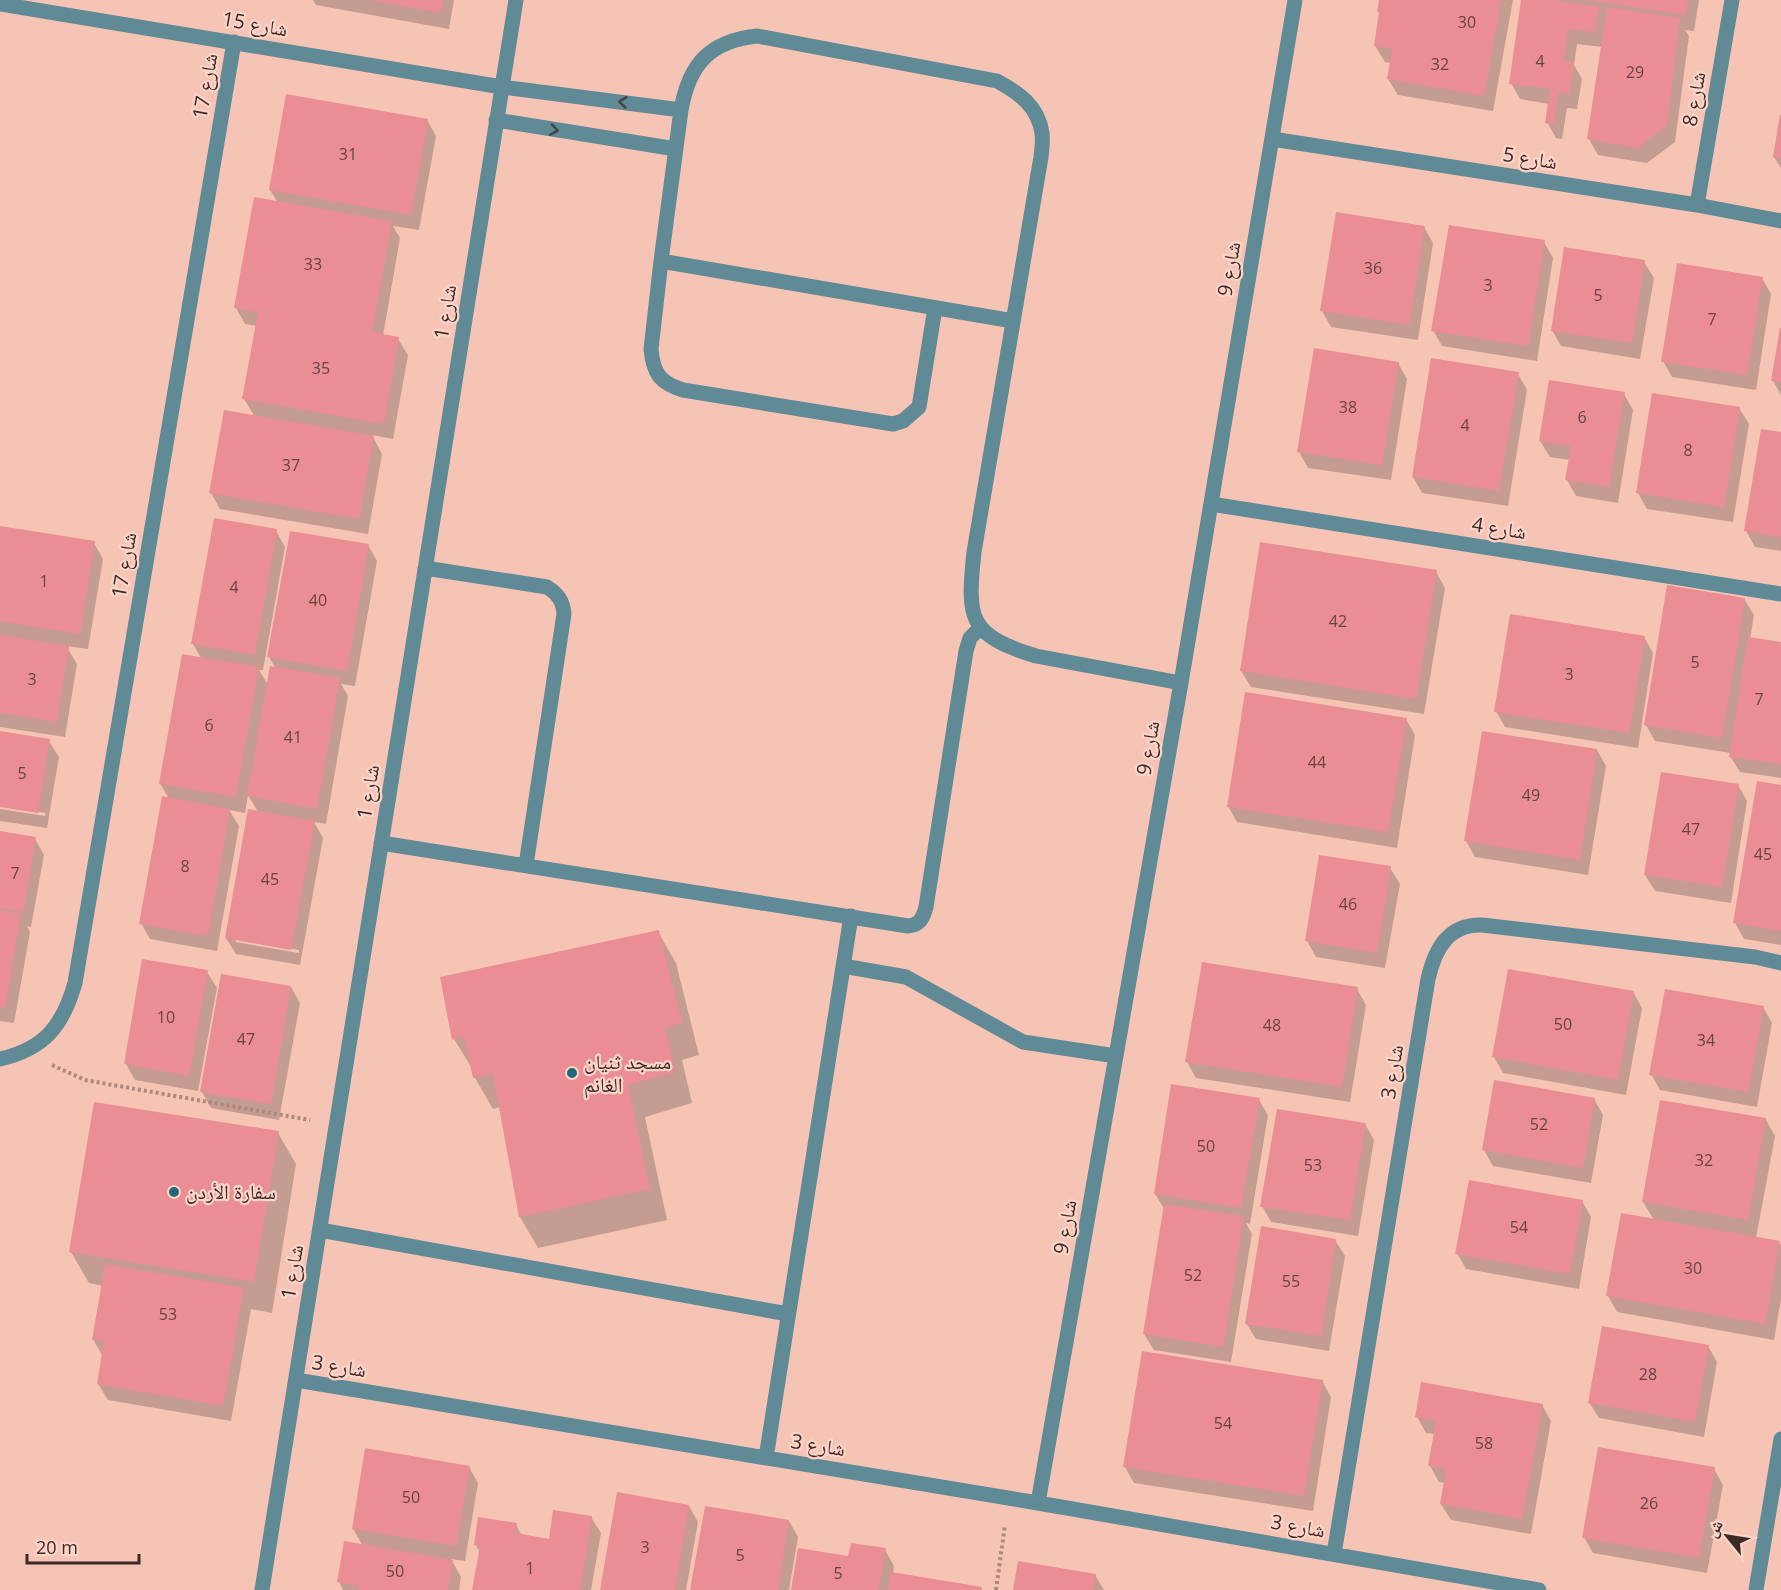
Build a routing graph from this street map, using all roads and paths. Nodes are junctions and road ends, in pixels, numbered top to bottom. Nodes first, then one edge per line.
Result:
1 (516, 0) edge
2 (1295, 0) edge
3 (1732, 0) edge
4 (0, 4) edge
5 (64, 7) edge
6 (234, 42) junction
7 (502, 87) junction
8 (681, 110) junction
9 (496, 120) junction
10 (1272, 139) junction
11 (676, 149) junction
12 (1697, 205) junction
13 (1781, 221) edge
14 (661, 261) junction
15 (935, 308) junction
16 (1013, 321) junction
17 (1211, 504) junction
18 (425, 568) junction
19 (1781, 594) edge
20 (980, 628) junction
21 (1181, 683) junction
22 (381, 843) junction
23 (526, 865) junction
24 (851, 916) junction
25 (1781, 963) edge
26 (843, 966) junction
27 (24, 1052) junction
28 (1116, 1056) junction
29 (0, 1059) edge
30 (336, 1125) junction
31 (320, 1230) junction
32 (788, 1314) junction
33 (296, 1380) junction
34 (1781, 1439) edge
35 (766, 1458) junction
36 (1009, 1498) junction
37 (1038, 1503) junction
38 (1334, 1554) junction
39 (262, 1590) edge
40 (996, 1590) edge
41 (1539, 1590) edge
42 (1756, 1590) edge

1 - 7 street, شارع 1
2 - 10 street, شارع 9
3 - 12 street, شارع 8
4 - 5 street, شارع 15
5 - 6 street, شارع 15
6 - 7 street, شارع 15
6 - 27 street, شارع 17
8 -> 7 street, شارع 15
7 - 9 street, شارع 1
8 - 11 street
8 - 16 street
9 -> 11 street
9 - 18 street, شارع 1
10 - 12 street, شارع 5
10 - 17 street, شارع 9
11 - 14 street
12 - 13 street, شارع 5
14 - 15 street
14 - 15 street
15 - 16 street
16 - 20 street
17 - 19 street, شارع 4
17 - 21 street, شارع 9
18 - 22 street, شارع 1
18 - 23 street
20 - 21 street
20 - 24 street
21 - 28 street, شارع 9
22 - 23 street
22 - 30 street, شارع 1
23 - 24 street
24 - 26 street
25 - 38 street, شارع 3
26 - 28 street
26 - 32 street
27 - 29 street, شارع 17
27 - 30 path
28 - 37 street, شارع 9
30 - 31 street, شارع 1
31 - 32 street
31 - 33 street, شارع 1
32 - 35 street
33 - 35 street, شارع 3
33 - 39 street, شارع 1
34 - 42 street
35 - 36 street, شارع 3
36 - 37 street, شارع 3
36 - 40 path
37 - 38 street, شارع 3
38 - 41 street, شارع 3

